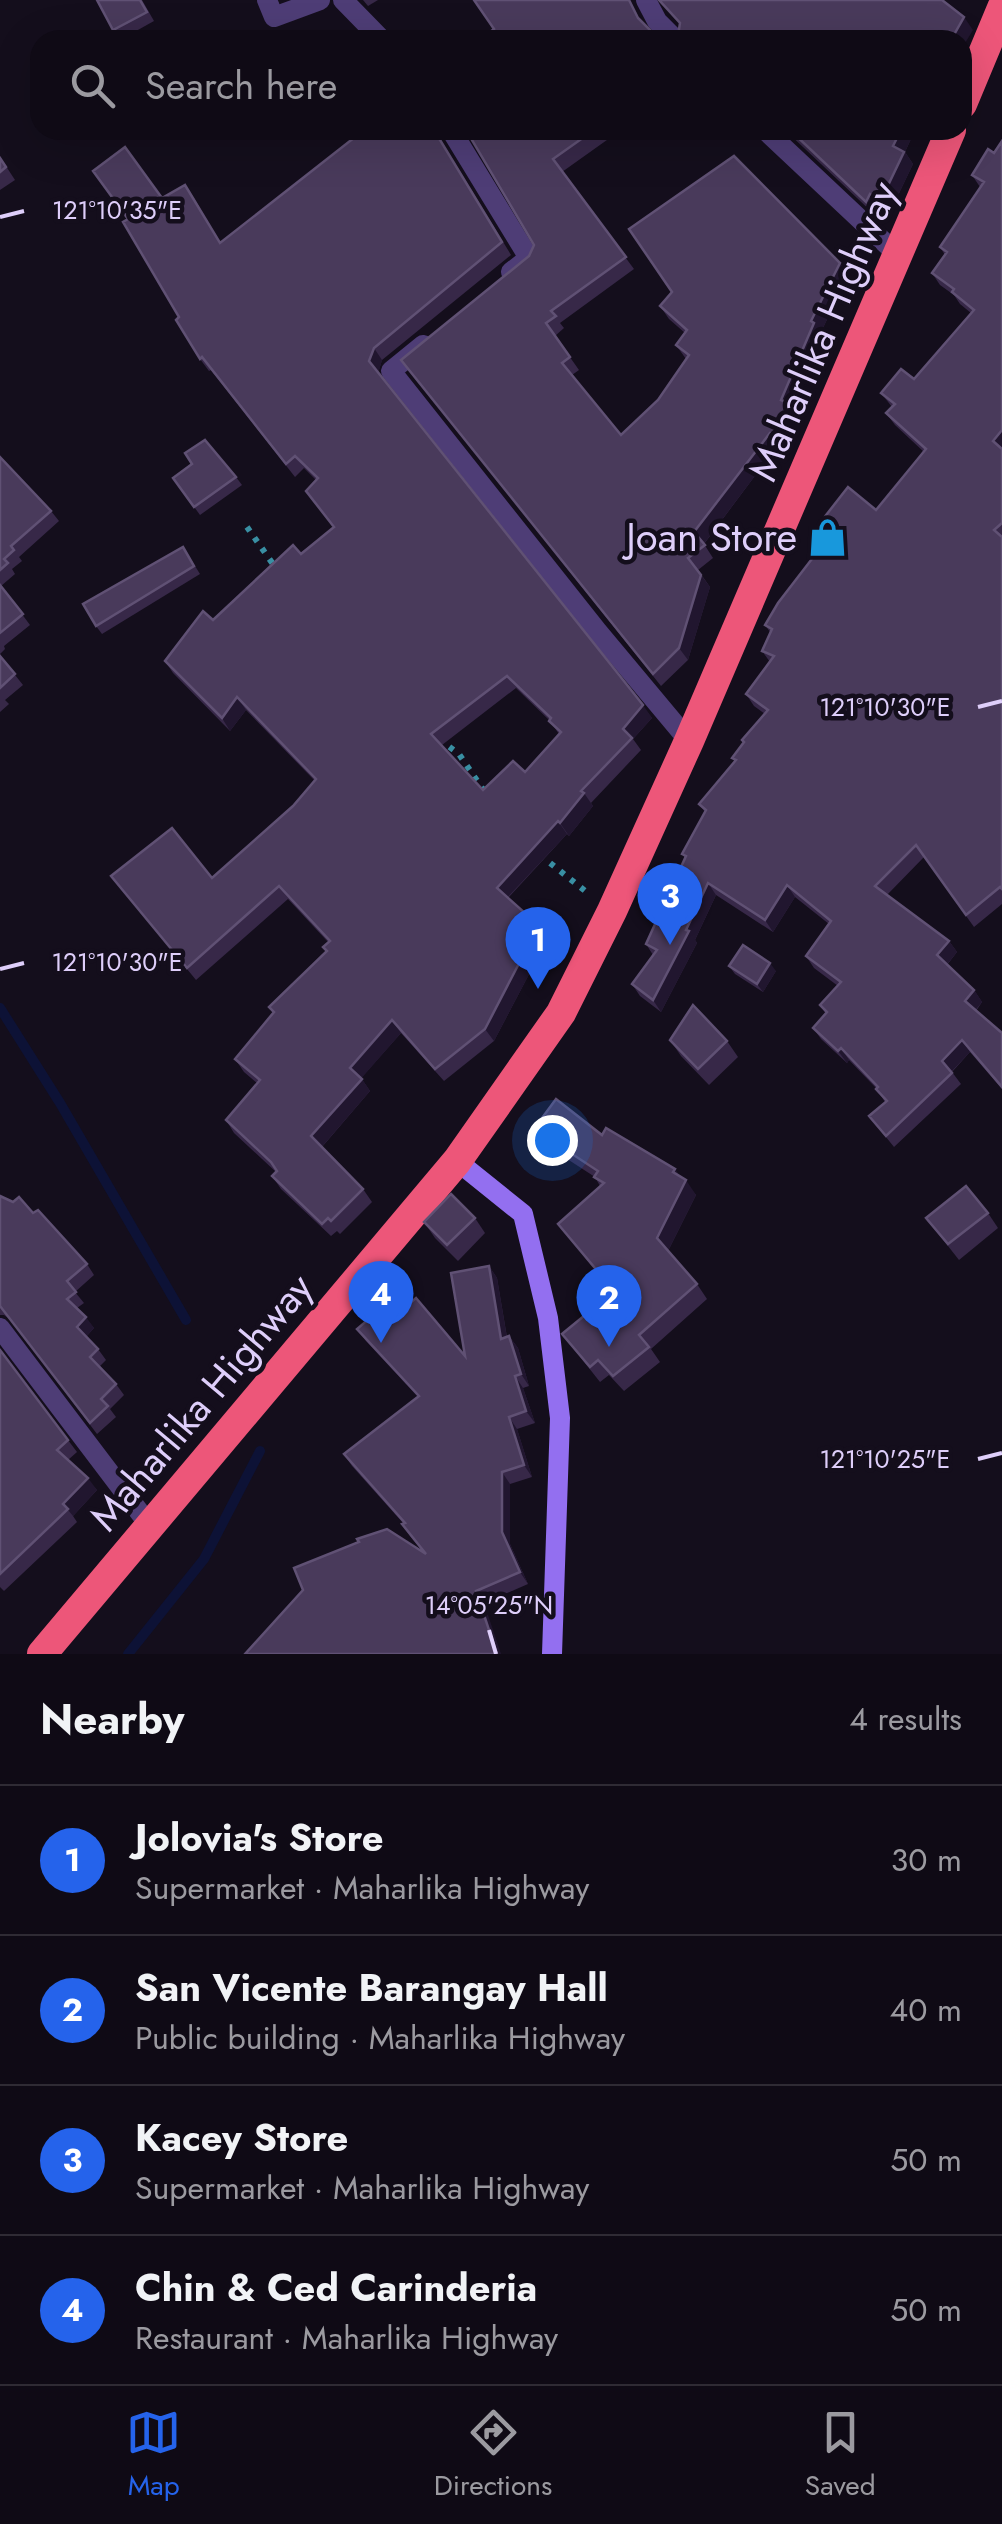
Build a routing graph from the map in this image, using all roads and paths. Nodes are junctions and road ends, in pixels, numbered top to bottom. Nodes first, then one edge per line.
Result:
1 (267, 0) edge
2 (320, 0) edge
3 (343, 0) edge
4 (646, 0) edge
5 (1002, 8) edge
6 (372, 30) edge
7 (666, 30) edge
8 (972, 80) edge
9 (457, 140) edge
10 (775, 140) edge
11 (947, 140) edge
12 (899, 256) junction
13 (498, 283) edge
14 (437, 333) edge
15 (247, 527) dead end
16 (281, 575) edge
17 (428, 730) edge
18 (689, 741) junction
19 (492, 803) edge
20 (538, 853) edge
21 (612, 911) junction
22 (457, 1161) junction
23 (0, 1328) edge
24 (150, 1526) junction
25 (42, 1654) edge
26 (552, 1654) edge

1 - 2 street
3 - 6 street
4 - 7 street
5 - 8 highway
9 - 13 street
10 - 12 street
11 - 12 highway, Maharlika Highway
12 - 18 highway, Maharlika Highway
14 - 18 street
15 - 16 path
17 - 19 path
18 - 21 highway, Maharlika Highway
20 - 21 path
21 - 22 highway, Maharlika Highway
22 - 24 highway, Maharlika Highway
22 - 26 street
23 - 24 street
24 - 25 highway, Maharlika Highway

